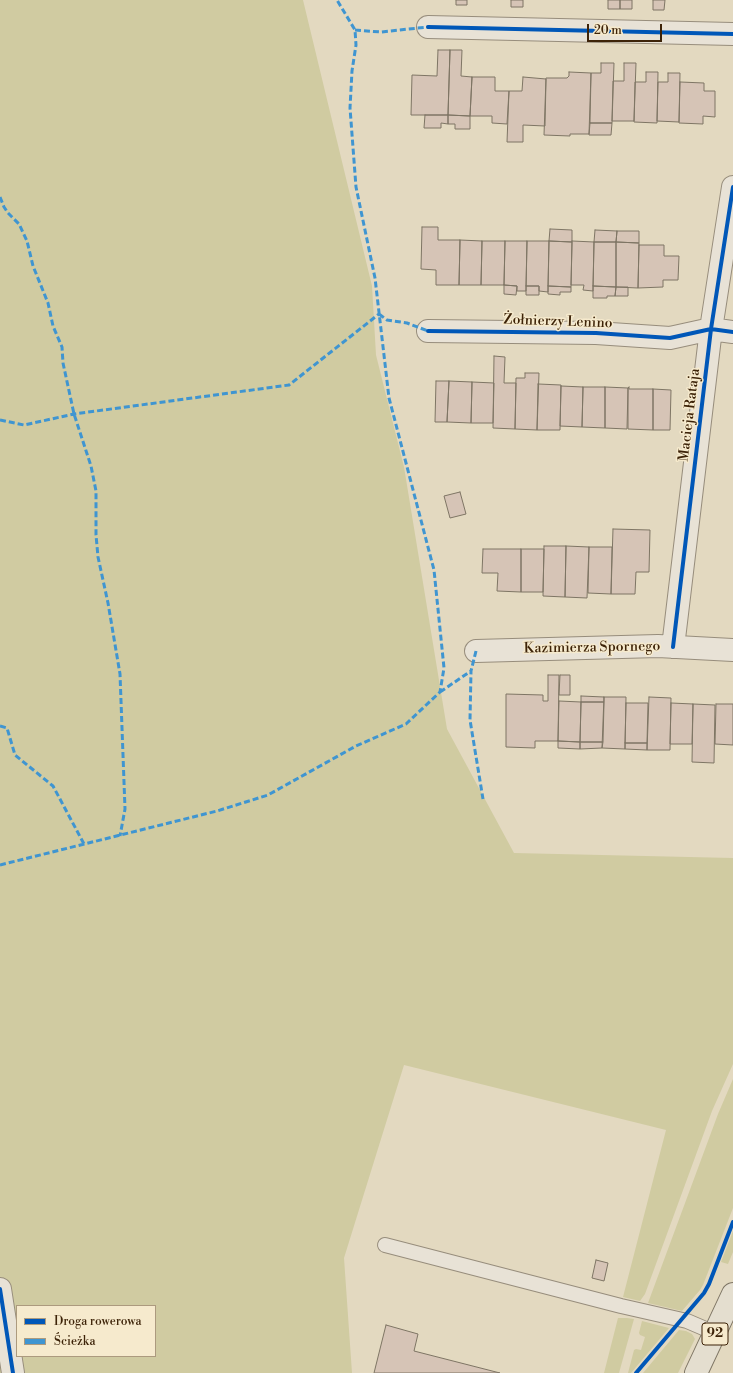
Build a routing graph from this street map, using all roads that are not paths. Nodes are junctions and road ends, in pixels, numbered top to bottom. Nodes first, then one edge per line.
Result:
1 (428, 27) dead end
2 (733, 34) edge
3 (733, 187) edge
4 (711, 329) junction
5 (428, 331) dead end
6 (733, 332) edge
7 (673, 646) junction
8 (733, 650) edge
9 (476, 651) dead end
10 (385, 1246) dead end
11 (0, 1289) edge
12 (733, 1294) edge
13 (715, 1333) junction
14 (13, 1373) edge
15 (696, 1373) edge

1 - 2 street
3 - 4 street, Macieja Rataja
4 - 5 street, Żołnierzy Lenino
4 - 6 street, Żołnierzy Lenino
4 - 7 street, Macieja Rataja
7 - 8 street, Kazimierza Spornego
7 - 9 street, Kazimierza Spornego
10 - 13 lane
11 - 14 street
12 - 13 main road, 92
13 - 15 main road, 92

